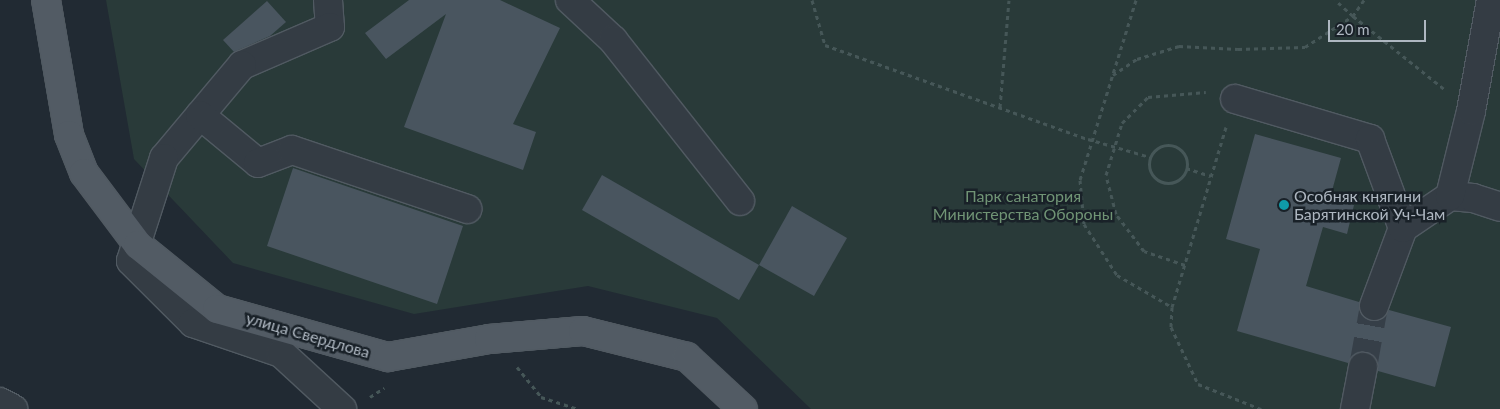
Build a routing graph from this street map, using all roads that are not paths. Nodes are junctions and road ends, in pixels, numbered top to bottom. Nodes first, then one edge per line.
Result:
1 (46, 0) edge
2 (328, 0) edge
3 (570, 0) edge
4 (1490, 0) edge
5 (1235, 99) road end
6 (200, 115) junction
7 (1450, 196) junction
8 (740, 201) dead end
9 (1500, 207) edge
10 (467, 209) dead end
11 (1403, 228) junction
12 (138, 245) junction
13 (1374, 306) tunnel mouth
14 (1363, 367) tunnel mouth
15 (0, 402) edge
16 (13, 409) edge
17 (342, 409) edge
18 (744, 409) edge
19 (1355, 409) edge

1 - 12 main road, улица Свердлова
2 - 6 street
3 - 8 street
4 - 7 street
5 - 11 street
6 - 10 street
6 - 12 street
7 - 9 street
7 - 11 street
11 - 13 street
12 - 17 street
12 - 18 main road, улица Свердлова
14 - 19 street
15 - 16 street

